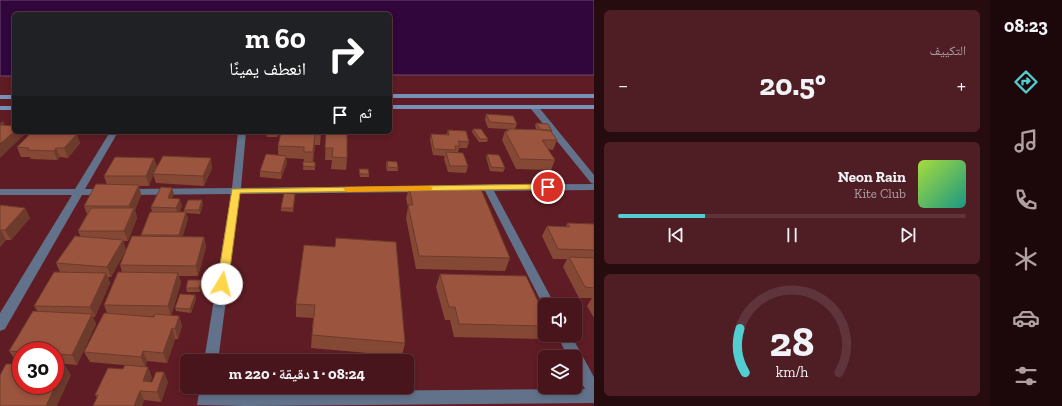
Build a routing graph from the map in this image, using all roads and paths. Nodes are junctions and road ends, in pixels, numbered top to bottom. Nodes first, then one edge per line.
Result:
1 (392, 96) edge
2 (594, 96) edge
3 (0, 97) edge
4 (12, 97) edge
5 (392, 107) edge
6 (534, 107) junction
7 (594, 107) edge
8 (0, 108) edge
9 (12, 108) edge
10 (113, 134) edge
11 (242, 134) edge
12 (594, 181) edge
13 (594, 187) edge
14 (488, 188) junction
15 (236, 191) junction
16 (0, 192) edge
17 (78, 192) junction
18 (545, 298) edge
19 (0, 325) edge
20 (568, 342) edge
21 (212, 354) edge
22 (594, 392) edge
23 (594, 396) edge
24 (206, 397) edge

1 - 2 street
3 - 4 street
5 - 6 street
6 - 7 street
6 - 12 street
8 - 9 street
10 - 17 street
11 - 15 street
13 - 14 street
14 - 15 street
14 - 18 street
15 - 17 street
15 - 21 street
16 - 17 street
17 - 19 street
20 - 22 street
23 - 24 street

